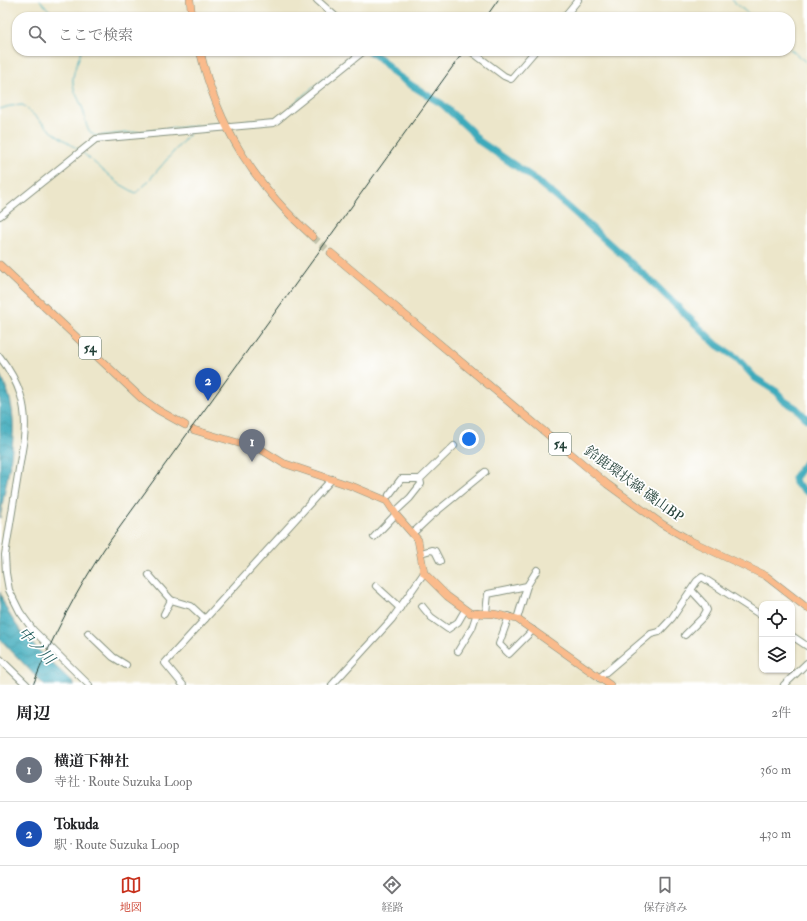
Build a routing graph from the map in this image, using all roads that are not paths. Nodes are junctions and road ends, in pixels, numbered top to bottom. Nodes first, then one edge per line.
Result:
1 (190, 0) edge
2 (317, 0) edge
3 (578, 0) edge
4 (191, 12) edge
5 (330, 12) edge
6 (568, 12) edge
7 (202, 56) edge
8 (358, 56) edge
9 (477, 56) edge
10 (531, 56) edge
11 (227, 127) junction
12 (0, 216) edge
13 (313, 237) tunnel mouth
14 (331, 253) tunnel mouth
15 (0, 265) edge
16 (0, 357) edge
17 (185, 425) dead end
18 (194, 430) dead end
19 (454, 446) dead end
20 (485, 472) dead end
21 (332, 479) junction
22 (420, 479) junction
23 (389, 496) dead end
24 (395, 513) junction
25 (413, 533) junction
26 (374, 537) dead end
27 (421, 553) junction
28 (440, 561) dead end
29 (537, 570) dead end
30 (424, 573) junction
31 (149, 575) dead end
32 (376, 586) dead end
33 (527, 586) junction
34 (692, 591) junction
35 (171, 600) junction
36 (422, 606) dead end
37 (400, 608) junction
38 (807, 608) edge
39 (465, 610) junction
40 (477, 613) junction
41 (164, 614) dead end
42 (486, 614) junction
43 (759, 614) edge
44 (509, 616) junction
45 (205, 619) junction
46 (517, 619) junction
47 (533, 630) junction
48 (88, 633) dead end
49 (685, 635) dead end
50 (794, 637) edge
51 (807, 646) edge
52 (458, 651) dead end
53 (0, 660) edge
54 (807, 662) edge
55 (126, 665) dead end
56 (599, 678) junction
57 (27, 685) edge
58 (89, 685) edge
59 (183, 685) edge
60 (332, 685) edge
61 (610, 685) edge
62 (784, 685) edge

1 - 4 main road
2 - 5 street
3 - 6 street
7 - 11 main road
8 - 11 street
9 - 10 street
11 - 12 street
11 - 13 main road
14 - 38 main road, 鈴鹿環状線 磯山BP / 54
15 - 17 main road, 54
16 - 58 street
18 - 21 main road
19 - 22 street
20 - 25 street
21 - 24 main road
21 - 45 street
22 - 23 street
22 - 24 street
24 - 25 main road
24 - 26 street
25 - 27 main road
27 - 28 street
27 - 30 main road
29 - 33 street
30 - 37 street
30 - 39 main road
31 - 35 street
32 - 37 street
33 - 42 street
33 - 46 street
34 - 43 street
34 - 49 street
34 - 56 street
35 - 41 street
35 - 45 street
36 - 39 street
37 - 60 street
39 - 40 main road
40 - 42 main road
40 - 52 street
42 - 44 main road
44 - 46 main road
44 - 47 street
45 - 59 street
46 - 47 main road
47 - 56 main road
48 - 55 street
50 - 51 street
53 - 57 street
54 - 62 street
56 - 61 main road

